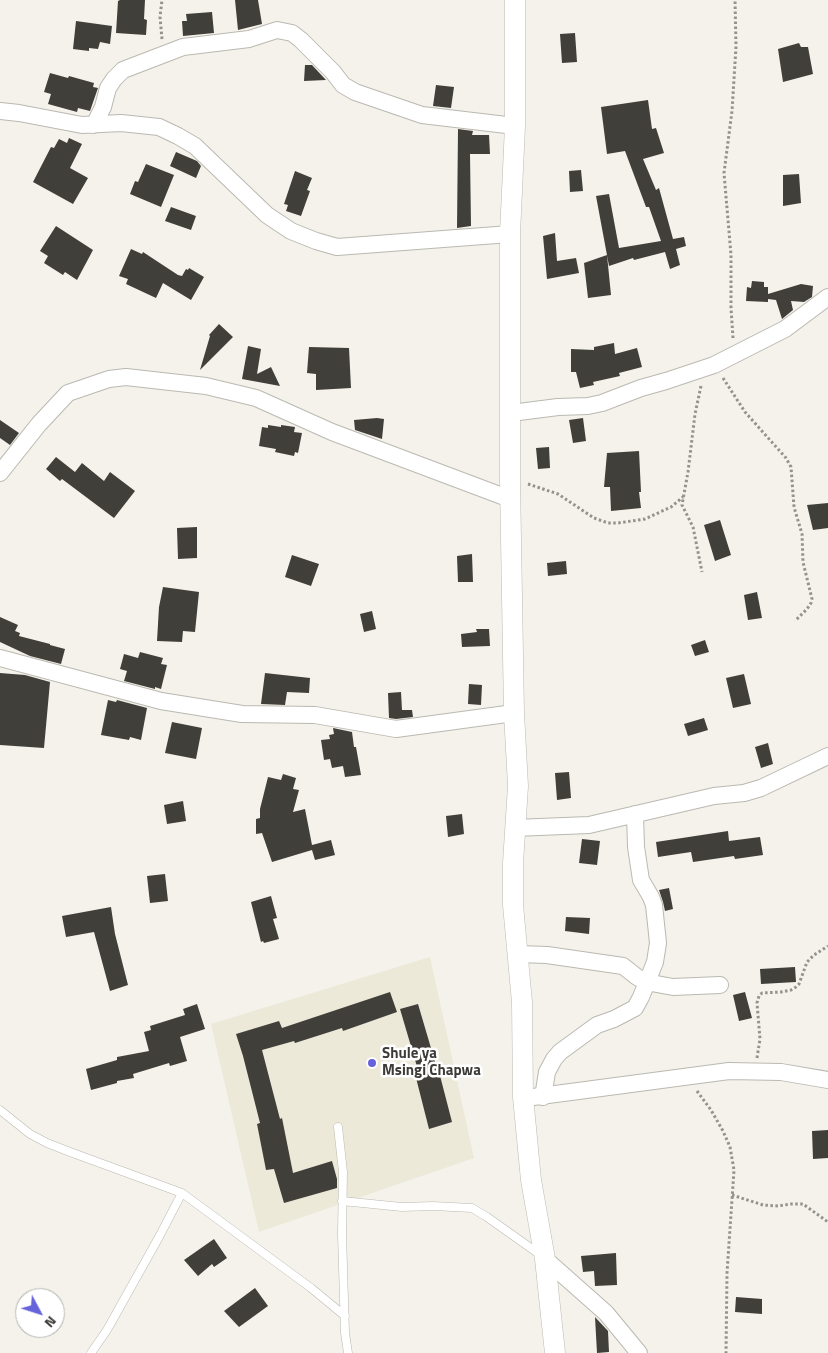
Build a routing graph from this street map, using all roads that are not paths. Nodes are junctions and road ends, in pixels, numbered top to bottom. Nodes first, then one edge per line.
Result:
1 (515, 0) edge
2 (0, 111) edge
3 (94, 125) junction
4 (515, 126) junction
5 (510, 234) junction
6 (828, 297) edge
7 (511, 413) junction
8 (0, 473) edge
9 (510, 490) junction
10 (0, 658) edge
11 (514, 714) junction
12 (828, 756) edge
13 (635, 814) junction
14 (514, 828) junction
15 (518, 954) junction
16 (646, 982) junction
17 (720, 985) dead end
18 (828, 1080) edge
19 (533, 1097) junction
20 (0, 1110) edge
21 (338, 1127) dead end
22 (182, 1193) junction
23 (342, 1200) junction
24 (546, 1258) junction
25 (345, 1316) junction
26 (91, 1353) edge
27 (348, 1353) edge
28 (555, 1353) edge
29 (639, 1353) edge

1 - 4 street
2 - 3 street
3 - 4 street
3 - 5 street
4 - 5 street
5 - 7 street
6 - 7 street
7 - 9 street
8 - 9 street
9 - 11 street
10 - 11 street
11 - 14 street
12 - 13 street
13 - 14 street
13 - 16 street
14 - 15 street
15 - 16 street
15 - 19 street
16 - 17 street
16 - 19 street
18 - 19 street
19 - 24 street
20 - 22 lane
21 - 23 lane
22 - 25 lane
22 - 26 lane
23 - 24 lane
23 - 25 lane
24 - 28 street
24 - 29 street
25 - 27 lane

